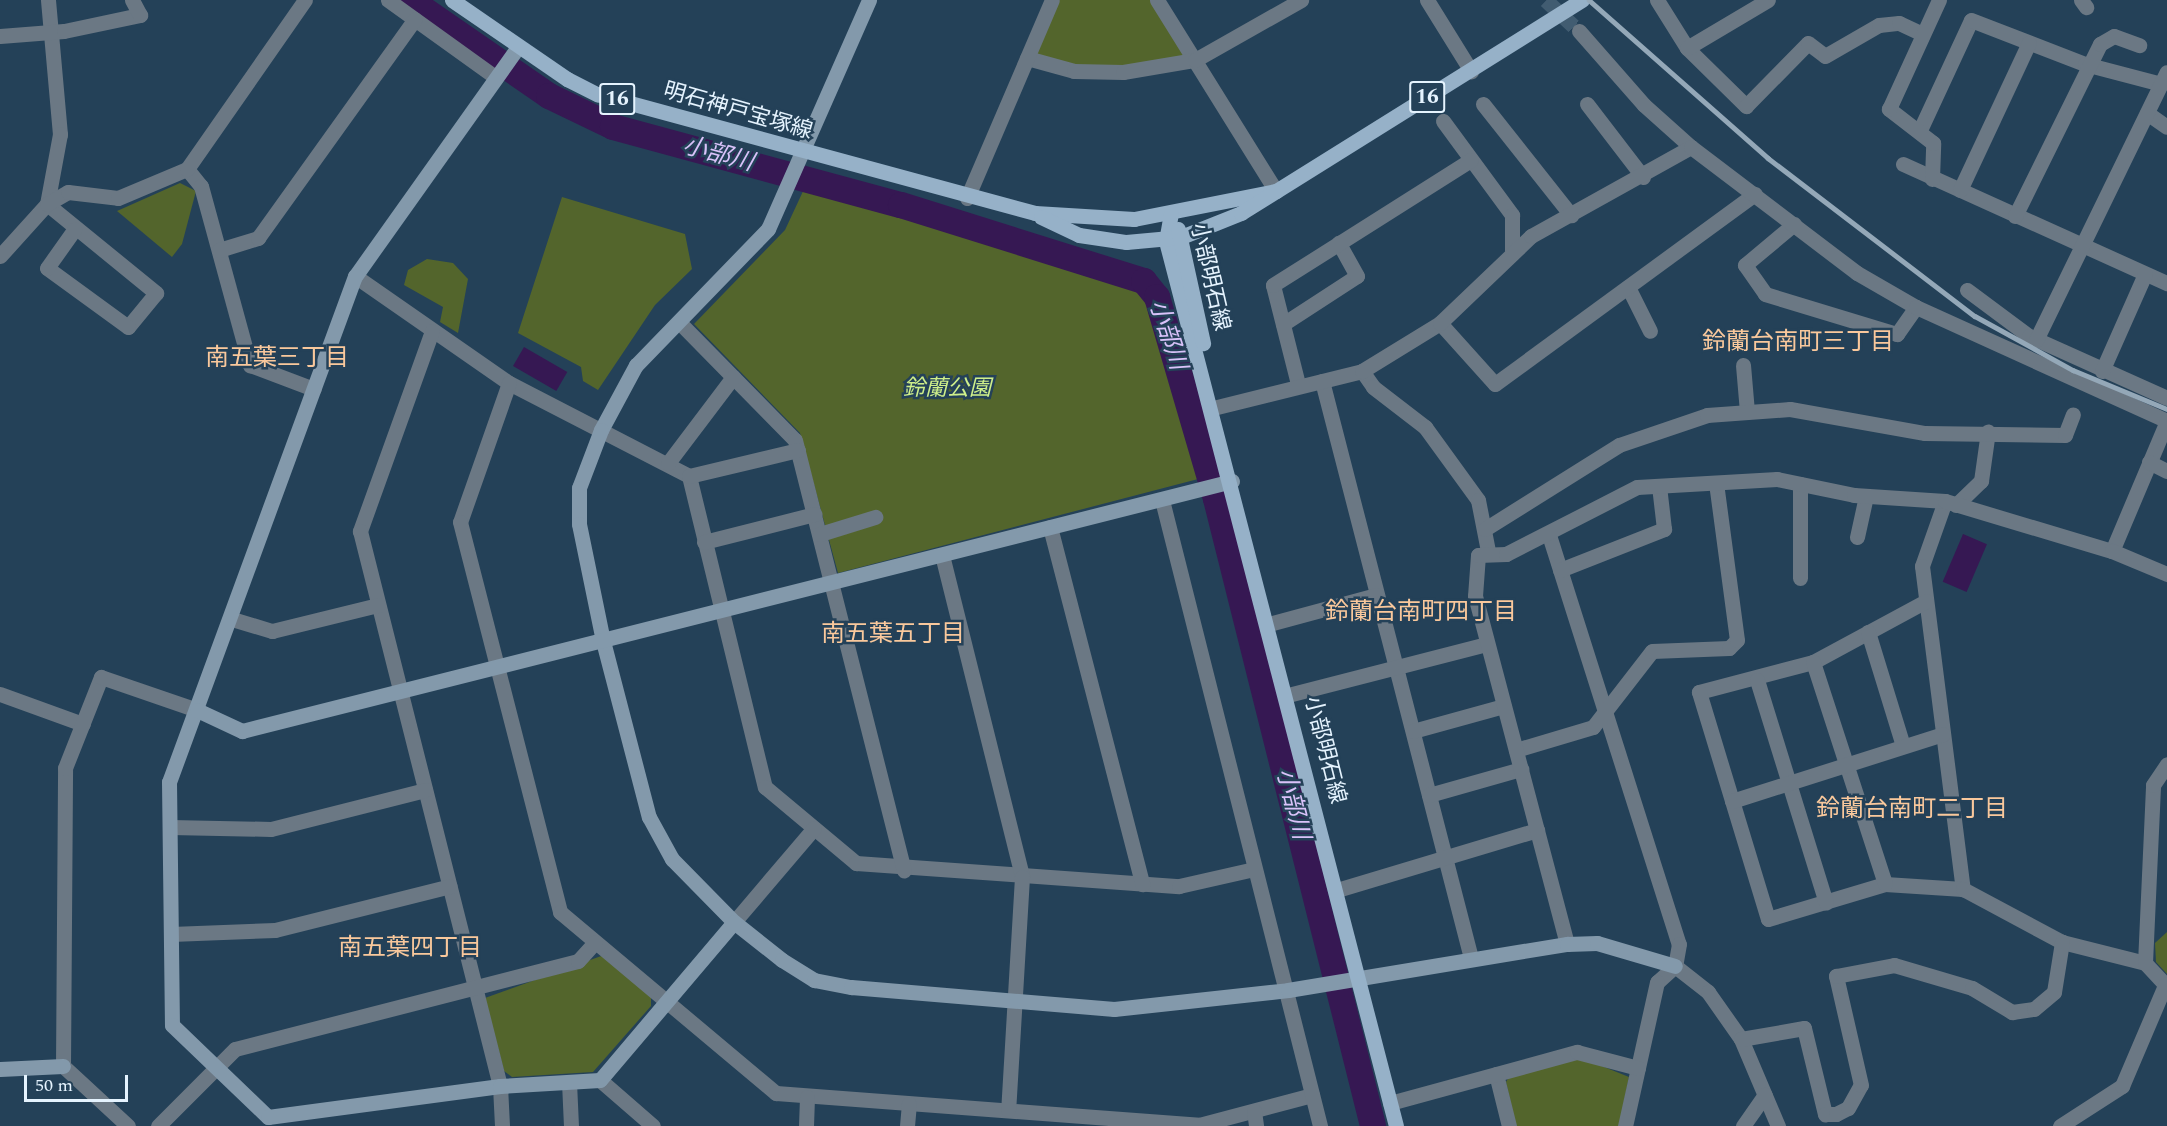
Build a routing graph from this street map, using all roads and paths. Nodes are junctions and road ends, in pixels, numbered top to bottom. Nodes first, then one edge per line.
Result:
1 (48, 0) edge
2 (132, 0) edge
3 (305, 0) edge
4 (388, 0) edge
5 (452, 0) edge
6 (869, 0) edge
7 (1052, 0) edge
8 (1157, 0) edge
9 (1427, 0) edge
10 (1657, 0) edge
11 (1768, 0) edge
12 (1939, 0) edge
13 (1580, 1) edge
14 (1293, 2) edge
15 (415, 19) junction
16 (51, 31) junction
17 (1579, 31) tunnel mouth
18 (1923, 34) junction
19 (0, 36) edge
20 (2029, 43) junction
21 (2139, 45) dead end
22 (1687, 48) junction
23 (515, 51) junction
24 (1027, 58) junction
25 (1195, 60) junction
26 (2085, 64) junction
27 (1471, 71) junction
28 (495, 77) junction
29 (2164, 78) edge
30 (1483, 104) dead end
31 (1587, 104) dead end
32 (2147, 113) junction
33 (1443, 121) dead end
34 (2167, 127) edge
35 (1920, 130) junction
36 (1691, 147) junction
37 (801, 158) junction
38 (1471, 160) junction
39 (1903, 164) dead end
40 (187, 169) junction
41 (1643, 177) junction
42 (1932, 179) junction
43 (1276, 190) junction
44 (1960, 190) junction
45 (1755, 194) junction
46 (967, 198) junction
47 (47, 204) junction
48 (1035, 213) junction
49 (1171, 213) junction
50 (1571, 215) junction
51 (2015, 216) junction
52 (1794, 224) junction
53 (74, 230) junction
54 (1181, 237) junction
55 (1166, 241) junction
56 (1340, 243) junction
57 (2084, 247) junction
58 (219, 250) junction
59 (1512, 254) junction
60 (0, 256) edge
61 (2145, 274) junction
62 (355, 276) junction
63 (2167, 283) edge
64 (1628, 287) junction
65 (1968, 290) dead end
66 (1916, 307) junction
67 (679, 322) junction
68 (1440, 323) junction
69 (1283, 324) junction
70 (432, 331) junction
71 (1650, 331) dead end
72 (2036, 340) junction
73 (1743, 365) dead end
74 (2102, 370) junction
75 (1362, 371) junction
76 (734, 377) junction
77 (1322, 381) junction
78 (509, 383) junction
79 (1298, 384) junction
80 (1207, 385) junction
81 (314, 389) junction
82 (2167, 398) edge
83 (1213, 408) junction
84 (1748, 412) junction
85 (2073, 414) dead end
86 (601, 430) junction
87 (1988, 431) junction
88 (798, 450) junction
89 (2149, 462) junction
90 (668, 463) junction
91 (2167, 471) edge
92 (689, 476) junction
93 (1228, 482) junction
94 (1716, 483) junction
95 (1800, 484) junction
96 (1659, 486) junction
97 (1866, 496) junction
98 (1162, 500) junction
99 (1950, 503) junction
100 (815, 514) junction
101 (875, 517) dead end
102 (1050, 527) junction
103 (1485, 529) junction
104 (820, 534) junction
105 (1549, 535) junction
106 (1857, 537) dead end
107 (704, 542) junction
108 (1488, 551) junction
109 (2112, 551) junction
110 (942, 555) junction
111 (1560, 570) junction
112 (2167, 574) edge
113 (1800, 578) dead end
114 (832, 583) junction
115 (1376, 595) junction
116 (1926, 601) junction
117 (378, 605) junction
118 (720, 609) junction
119 (232, 619) junction
120 (1269, 624) junction
121 (1868, 632) junction
122 (603, 641) junction
123 (1487, 644) junction
124 (1814, 662) junction
125 (498, 666) junction
126 (1395, 668) junction
127 (1757, 680) junction
128 (402, 692) junction
129 (0, 694) edge
130 (1288, 695) junction
131 (1504, 706) junction
132 (197, 710) junction
133 (1604, 714) junction
134 (82, 724) junction
135 (1413, 731) junction
136 (1943, 734) junction
137 (1903, 746) junction
138 (1516, 750) junction
139 (2167, 764) edge
140 (1846, 765) junction
141 (1521, 770) junction
142 (1789, 782) junction
143 (425, 790) junction
144 (1429, 795) junction
145 (1732, 801) junction
146 (170, 827) junction
147 (814, 828) junction
148 (1537, 831) junction
149 (1445, 859) junction
150 (1254, 869) junction
151 (904, 870) junction
152 (1022, 877) junction
153 (1142, 884) junction
154 (1885, 885) junction
155 (450, 886) junction
156 (1963, 889) junction
157 (1337, 890) junction
158 (1826, 903) junction
159 (734, 922) junction
160 (171, 934) junction
161 (595, 942) junction
162 (2062, 942) junction
163 (1567, 944) junction
164 (1472, 958) junction
165 (2145, 963) junction
166 (1675, 966) junction
167 (1362, 977) junction
168 (2166, 986) edge
169 (476, 988) junction
170 (1288, 990) junction
171 (666, 1001) junction
172 (1016, 1001) junction
173 (1742, 1039) junction
174 (63, 1066) junction
175 (216, 1068) junction
176 (1638, 1068) junction
177 (0, 1069) edge
178 (1496, 1074) junction
179 (600, 1080) junction
180 (569, 1082) junction
181 (500, 1086) junction
182 (1312, 1095) junction
183 (1765, 1095) junction
184 (807, 1097) junction
185 (1390, 1103) junction
186 (909, 1104) junction
187 (1008, 1110) junction
188 (1255, 1118) edge
189 (128, 1126) edge
190 (158, 1126) edge
191 (502, 1126) edge
192 (571, 1126) edge
193 (654, 1126) edge
194 (806, 1126) edge
195 (907, 1126) edge
196 (1199, 1126) edge
197 (1320, 1126) edge
198 (1396, 1126) edge
199 (1509, 1126) edge
200 (1625, 1126) edge
201 (1743, 1126) edge
202 (1778, 1126) edge
203 (2060, 1126) edge

1 - 16 street
2 - 16 street
3 - 40 street
4 - 15 street
5 - 23 main road, 明石神戸宝塚線 / 16
6 - 37 street
7 - 24 street
8 - 25 street
9 - 27 street
10 - 22 street
11 - 22 street
12 - 18 street
13 - 27 main road, 明石神戸宝塚線 / 16
14 - 25 street
15 - 28 street
15 - 58 street
16 - 19 street
16 - 47 street
17 - 36 street
18 - 22 street
18 - 35 street
20 - 26 street
20 - 35 street
20 - 44 street
21 - 26 street
23 - 28 street
23 - 37 main road, 明石神戸宝塚線 / 16
24 - 25 street
24 - 46 street
25 - 43 street
26 - 29 street
26 - 51 street
27 - 43 main road, 明石神戸宝塚線 / 16
28 - 62 street
29 - 32 street
30 - 50 street
31 - 41 street
32 - 34 street
32 - 57 street
33 - 38 street
35 - 42 street
36 - 41 street
36 - 45 street
37 - 46 main road, 明石神戸宝塚線 / 16
37 - 67 street
38 - 56 street
38 - 59 street
39 - 42 street
40 - 47 street
40 - 58 street
41 - 50 street
42 - 44 street
43 - 49 main road, 明石神戸宝塚線 / 16
43 - 54 main road, 明石神戸宝塚線 / 16
44 - 51 street
45 - 52 street
45 - 64 street
46 - 48 main road, 明石神戸宝塚線 / 16
47 - 53 street
47 - 60 street
48 - 49 main road, 明石神戸宝塚線 / 16
48 - 55 main road, 明石神戸宝塚線 / 16
49 - 54 main road, 小部明石線
49 - 55 main road, 小部明石線
50 - 59 street
51 - 57 street
52 - 66 street
52 - 66 street
53 - 53 street
54 - 55 main road, 明石神戸宝塚線 / 16
54 - 80 main road, 小部明石線
55 - 80 main road, 小部明石線
56 - 69 street
56 - 69 street
57 - 61 street
57 - 72 street
58 - 81 street
59 - 68 street
61 - 63 street
61 - 74 street
62 - 70 street
62 - 81 street
64 - 68 street
64 - 71 street
65 - 72 street
66 - 89 street
67 - 76 street
67 - 86 street
68 - 75 street
69 - 79 street
70 - 78 street
70 - 117 street
72 - 74 street
73 - 84 street
74 - 82 street
75 - 77 street
75 - 103 street
76 - 88 street
76 - 90 street
77 - 79 street
77 - 115 street
78 - 86 street
78 - 125 street
79 - 83 street
80 - 83 main road, 小部明石線
81 - 119 street
83 - 93 main road, 小部明石線
84 - 87 street
84 - 103 street
85 - 87 street
86 - 90 street
86 - 122 street
87 - 99 street
88 - 92 street
88 - 100 street
89 - 91 street
89 - 109 street
90 - 92 street
92 - 107 street
93 - 98 street
93 - 120 main road, 小部明石線
94 - 95 street
94 - 96 street
94 - 133 street
95 - 97 street
95 - 113 street
96 - 105 street
96 - 111 street
97 - 99 street
97 - 106 street
98 - 102 street
98 - 150 street
99 - 109 street
99 - 116 street
100 - 104 street
100 - 107 street
101 - 104 street
102 - 110 street
102 - 153 street
103 - 108 street
104 - 114 street
105 - 108 street
105 - 111 street
107 - 118 street
108 - 123 street
109 - 112 street
110 - 114 street
110 - 152 street
111 - 133 street
114 - 118 street
114 - 151 street
115 - 120 street
115 - 126 street
116 - 121 street
116 - 136 street
117 - 119 street
117 - 128 street
118 - 122 street
118 - 147 street
119 - 132 street
120 - 130 main road, 小部明石線
121 - 124 street
121 - 137 street
122 - 125 street
122 - 159 street
123 - 126 street
123 - 131 street
124 - 127 street
124 - 140 street
125 - 128 street
125 - 161 street
126 - 130 street
126 - 135 street
127 - 142 street
127 - 145 street
128 - 132 street
128 - 143 street
129 - 134 street
130 - 157 main road, 小部明石線
131 - 135 street
131 - 138 street
132 - 134 street
132 - 146 street
133 - 138 street
133 - 166 street
134 - 174 street
135 - 144 street
136 - 137 street
136 - 156 street
137 - 140 street
138 - 141 street
139 - 165 street
140 - 142 street
140 - 154 street
141 - 144 street
141 - 148 street
142 - 145 street
142 - 158 street
143 - 146 street
143 - 155 street
144 - 149 street
145 - 158 street
146 - 160 street
147 - 151 street
147 - 159 street
148 - 149 street
148 - 163 street
149 - 157 street
149 - 164 street
150 - 153 street
150 - 170 street
151 - 152 street
152 - 153 street
152 - 172 street
154 - 156 street
154 - 158 street
155 - 160 street
155 - 169 street
156 - 162 street
157 - 167 main road, 小部明石線
159 - 171 street
159 - 172 street
160 - 175 street
161 - 169 street
161 - 171 street
162 - 165 street
162 - 173 street
163 - 164 street
163 - 166 street
164 - 167 street
165 - 168 street
166 - 173 street
166 - 176 street
167 - 170 street
167 - 185 main road, 小部明石線
168 - 203 street
169 - 175 street
169 - 181 street
170 - 172 street
170 - 182 street
171 - 179 street
171 - 184 street
172 - 187 street
173 - 183 street
174 - 177 street
174 - 189 street
175 - 181 street
175 - 190 street
176 - 178 street
176 - 200 street
178 - 185 street
178 - 199 street
179 - 180 street
179 - 193 street
180 - 181 street
180 - 192 street
181 - 191 street
182 - 188 street
182 - 197 street
183 - 201 street
183 - 202 street
184 - 186 street
184 - 194 street
185 - 198 main road, 小部明石線
186 - 187 street
186 - 195 street
187 - 196 street
188 - 196 street

